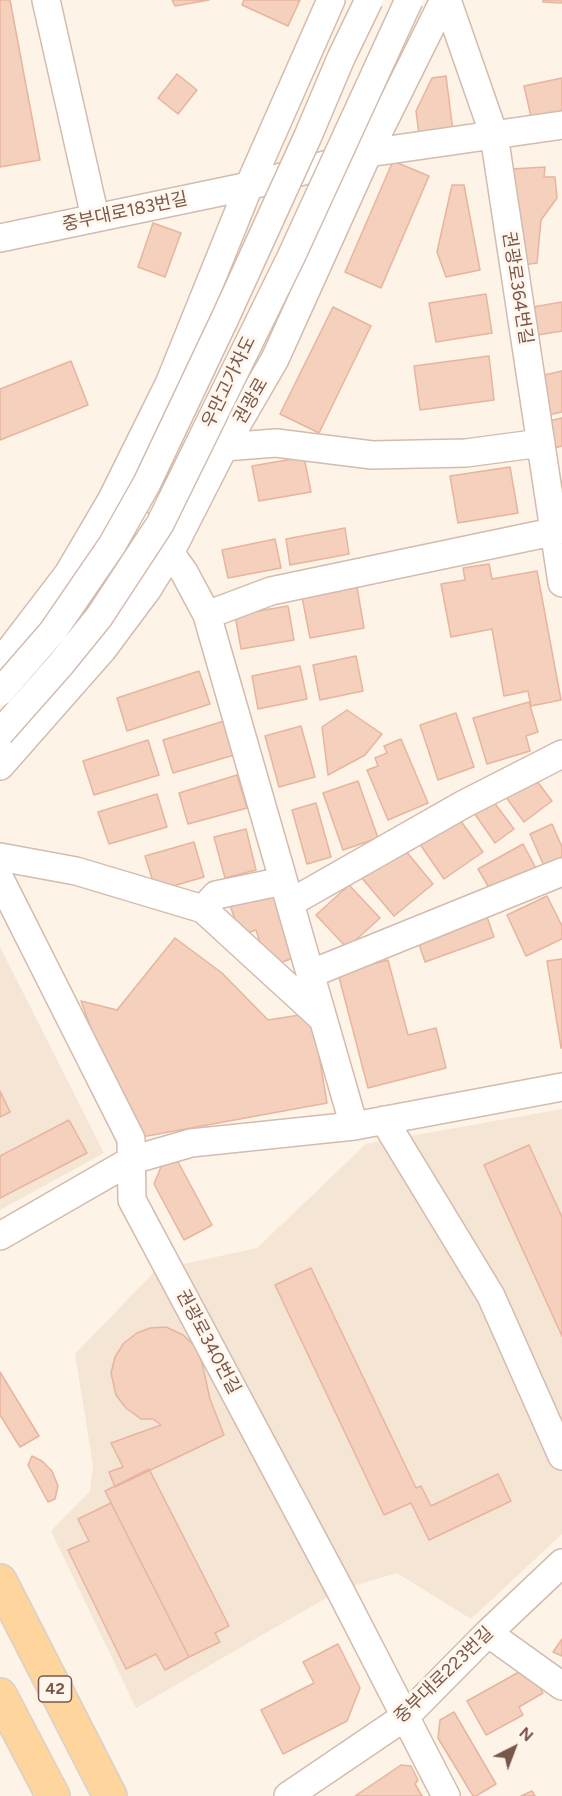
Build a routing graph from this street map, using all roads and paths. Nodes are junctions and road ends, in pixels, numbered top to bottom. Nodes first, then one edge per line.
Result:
1 (46, 0) edge
2 (331, 0) edge
3 (369, 0) edge
4 (409, 0) edge
5 (445, 0) edge
6 (562, 125) edge
7 (494, 135) junction
8 (368, 153) junction
9 (249, 186) junction
10 (95, 217) junction
11 (0, 238) edge
12 (541, 444) junction
13 (224, 447) junction
14 (112, 499) junction
15 (558, 530) edge
16 (170, 553) junction
17 (562, 583) edge
18 (207, 615) junction
19 (0, 663) edge
20 (0, 692) edge
21 (0, 733) edge
22 (562, 754) edge
23 (0, 766) edge
24 (0, 857) edge
25 (562, 872) edge
26 (0, 879) edge
27 (286, 892) junction
28 (203, 909) junction
29 (310, 974) junction
30 (323, 1019) junction
31 (562, 1087) edge
32 (384, 1120) junction
33 (354, 1126) junction
34 (132, 1160) junction
35 (0, 1236) edge
36 (562, 1456) edge
37 (562, 1563) edge
38 (0, 1581) edge
39 (488, 1633) junction
40 (562, 1686) edge
41 (0, 1695) edge
42 (406, 1716) junction
43 (52, 1796) edge
44 (110, 1796) edge
45 (288, 1796) edge
46 (446, 1796) edge

1 - 10 street
2 - 9 street
3 - 20 street, 우만고가차도, bridge
4 - 21 street, 우만고가차도, bridge
5 - 7 street, 권광로364번길
5 - 8 street, 권광로
6 - 7 street, 중부대로183번길
7 - 8 street, 중부대로183번길
7 - 12 street, 권광로364번길
8 - 9 street, 중부대로183번길
8 - 13 street, 권광로
9 - 10 street, 중부대로183번길
9 - 14 street
10 - 11 street, 중부대로183번길
12 - 13 street
12 - 15 street, 권광로364번길
13 - 16 street, 권광로
14 - 16 street
14 - 19 street
15 - 17 street, 권광로364번길
15 - 18 street
16 - 18 street
16 - 23 street, 권광로
18 - 27 street
22 - 27 street
24 - 28 street
25 - 29 street
26 - 34 street, 권광로340번길
27 - 28 street
27 - 29 street
28 - 30 street
29 - 30 street
30 - 33 street
31 - 32 street
32 - 33 street
32 - 36 street
33 - 34 street
34 - 35 street
34 - 42 street, 권광로340번길
37 - 39 street, 중부대로223번길
38 - 44 main road, 42
39 - 40 street
39 - 42 street, 중부대로223번길
41 - 43 main road
42 - 45 street, 중부대로223번길
42 - 46 street, 권광로340번길

